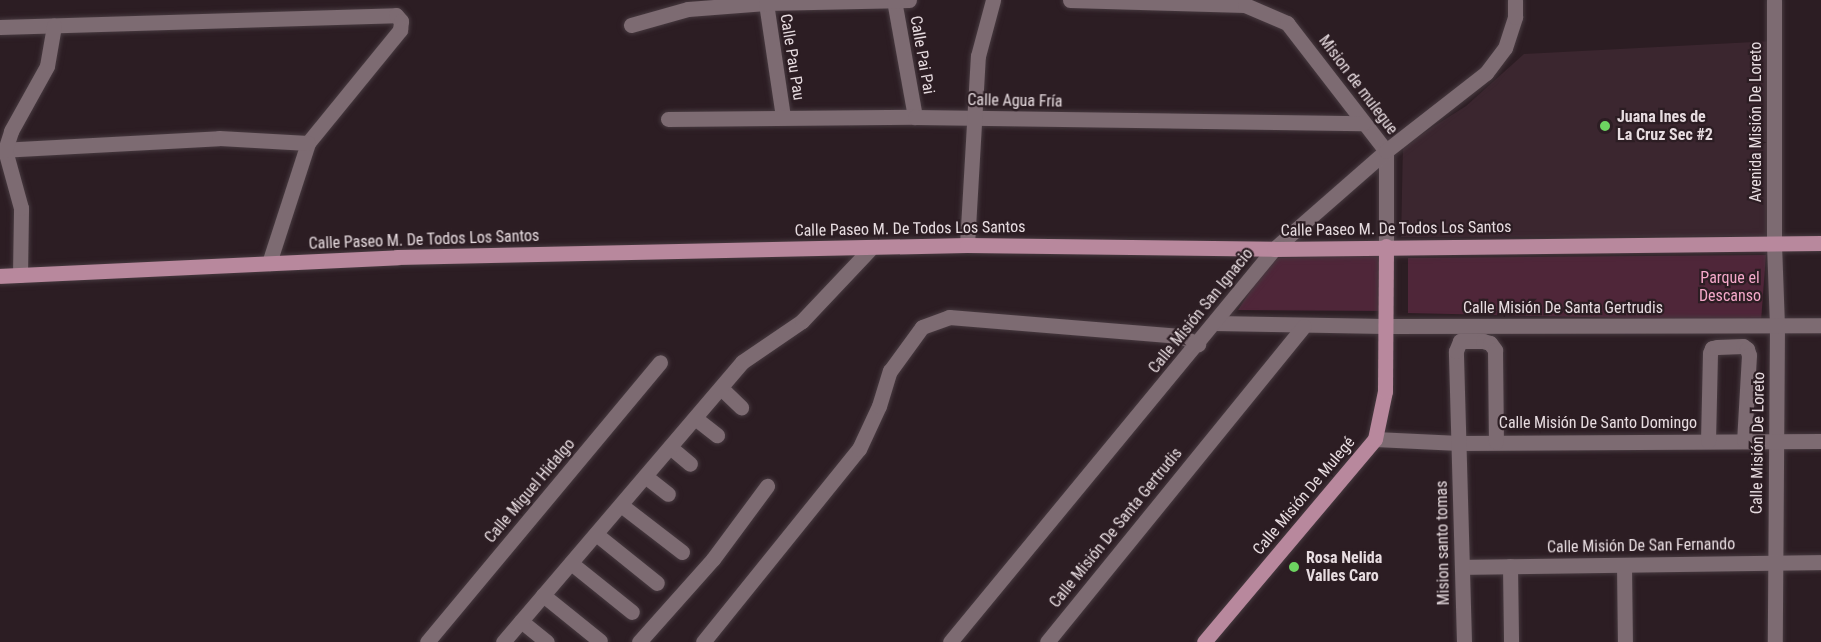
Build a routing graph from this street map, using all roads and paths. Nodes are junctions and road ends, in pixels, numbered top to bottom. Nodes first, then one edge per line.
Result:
1 (894, 0) edge
2 (909, 0) edge
3 (993, 0) edge
4 (1070, 0) edge
5 (1515, 0) edge
6 (1774, 0) edge
7 (766, 3) junction
8 (690, 4) edge
9 (631, 25) dead end
10 (54, 26) junction
11 (0, 27) edge
12 (783, 117) junction
13 (915, 117) junction
14 (973, 118) junction
15 (668, 119) dead end
16 (1363, 123) junction
17 (308, 143) junction
18 (2, 150) edge
19 (1386, 152) junction
20 (1821, 243) edge
21 (1774, 244) junction
22 (967, 245) junction
23 (1386, 246) junction
24 (872, 247) junction
25 (1274, 249) junction
26 (269, 263) junction
27 (20, 275) junction
28 (0, 276) edge
29 (1215, 323) junction
30 (1777, 325) junction
31 (1821, 325) edge
32 (1304, 326) junction
33 (1385, 326) junction
34 (1198, 344) junction
35 (660, 362) dead end
36 (721, 388) junction
37 (741, 407) dead end
38 (695, 418) junction
39 (717, 435) dead end
40 (1375, 439) junction
41 (1708, 441) junction
42 (1744, 441) junction
43 (1776, 441) junction
44 (1821, 441) edge
45 (1496, 442) junction
46 (1459, 443) junction
47 (670, 447) junction
48 (690, 464) dead end
49 (645, 476) junction
50 (767, 486) dead end
51 (668, 494) dead end
52 (621, 505) junction
53 (596, 534) junction
54 (682, 552) dead end
55 (1821, 562) edge
56 (571, 563) junction
57 (1775, 563) junction
58 (1624, 564) junction
59 (1510, 566) junction
60 (1462, 567) junction
61 (657, 583) dead end
62 (543, 595) junction
63 (632, 612) dead end
64 (521, 621) junction
65 (600, 641) edge
66 (427, 642) edge
67 (503, 642) edge
68 (547, 642) edge
69 (639, 642) edge
70 (702, 642) edge
71 (950, 642) edge
72 (1047, 642) edge
73 (1204, 642) edge
74 (1464, 642) edge
75 (1511, 642) edge
76 (1625, 642) edge
77 (1775, 642) edge

1 - 2 street
1 - 7 street
1 - 13 street, Calle Pai Pai
3 - 14 street
4 - 16 street, Mision de mulegue
5 - 19 street, Calle Misión San Ignacio
6 - 21 street, Avenida Misión De Loreto
7 - 8 street
7 - 12 street, Calle Pau Pau
8 - 9 street
10 - 11 street
10 - 17 street
10 - 18 street
12 - 13 street, Calle Agua Fría
12 - 15 street, Calle Agua Fría
13 - 14 street, Calle Agua Fría
14 - 16 street, Calle Agua Fría
14 - 22 street
16 - 19 street, Mision de mulegue
17 - 18 street
17 - 26 street
18 - 27 street
19 - 23 street, Mision de mulegue
19 - 25 street, Calle Misión San Ignacio
20 - 21 main road, Calle Paseo M. De Todos Los Santos
21 - 23 main road, Calle Paseo M. De Todos Los Santos
21 - 30 street, Calle Misión De Loreto
22 - 24 main road, Calle Paseo M. De Todos Los Santos
22 - 25 main road, Calle Paseo M. De Todos Los Santos
23 - 25 main road, Calle Paseo M. De Todos Los Santos
23 - 33 main road, Calle Misión De Mulegé
24 - 26 main road, Calle Paseo M. De Todos Los Santos
24 - 36 street
25 - 29 street, Calle Misión San Ignacio
26 - 27 main road, Calle Paseo M. De Todos Los Santos
27 - 28 main road, Calle Paseo M. De Todos Los Santos
29 - 32 street, Calle Misión De Santa Gertrudis
29 - 34 street, Calle Misión San Ignacio
30 - 31 street, Calle Misión De Santa Gertrudis
30 - 33 street, Calle Misión De Santa Gertrudis
30 - 43 street, Calle Misión De Loreto
32 - 33 street, Calle Misión De Santa Gertrudis
32 - 72 street, Calle Misión De Santa Gertrudis
33 - 40 main road, Calle Misión De Mulegé
34 - 70 street
34 - 71 street, Calle Misión San Ignacio
35 - 66 street, Calle Miguel Hidalgo
36 - 37 street
36 - 38 street
38 - 39 street
38 - 47 street
40 - 46 street, Calle Misión De Santo Domingo
40 - 73 main road, Calle Misión De Mulegé
41 - 42 street, Calle Misión De Santo Domingo
41 - 42 street
41 - 45 street, Calle Misión De Santo Domingo
42 - 43 street, Calle Misión De Santo Domingo
43 - 44 street, Calle Misión De Santo Domingo
43 - 57 street, Calle Misión De Loreto
45 - 46 street, Calle Misión De Santo Domingo
45 - 46 street, Mision santo tomas
46 - 60 street, Mision santo tomas
47 - 48 street
47 - 49 street
49 - 51 street
49 - 52 street
50 - 69 street
52 - 53 street
52 - 54 street
53 - 56 street
53 - 61 street
55 - 57 street, Calle Misión De San Fernando
56 - 62 street
56 - 63 street
57 - 58 street, Calle Misión De San Fernando
57 - 77 street, Calle Misión De Loreto
58 - 59 street, Calle Misión De San Fernando
58 - 76 street
59 - 60 street, Calle Misión De San Fernando
59 - 75 street
60 - 74 street, Mision santo tomas
62 - 64 street
62 - 65 street
64 - 67 street
64 - 68 street

